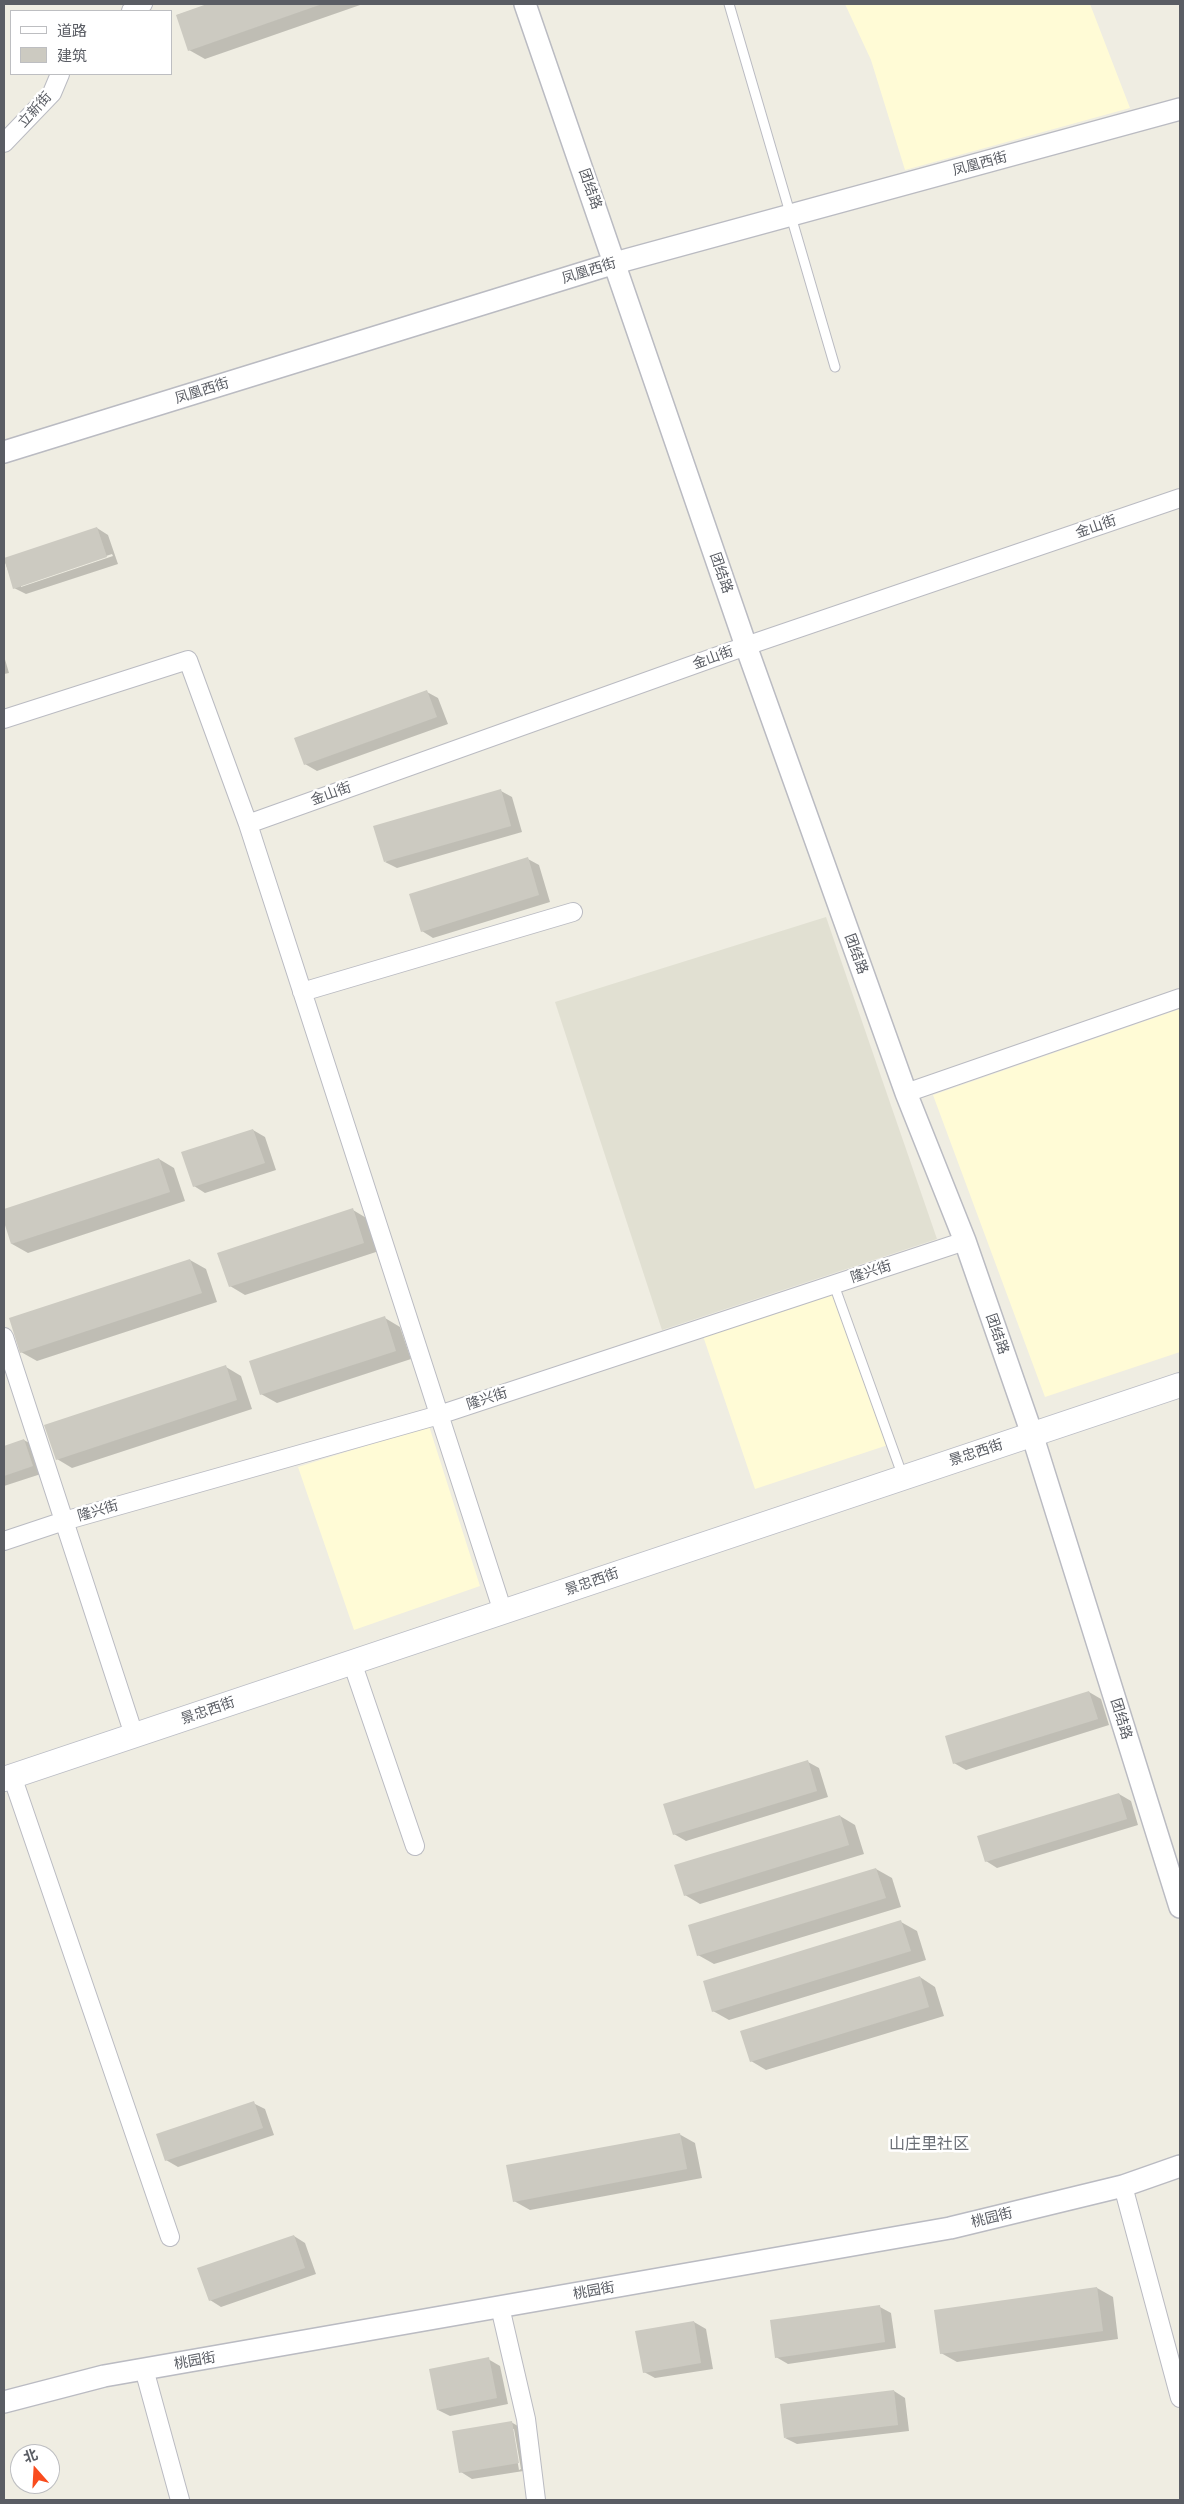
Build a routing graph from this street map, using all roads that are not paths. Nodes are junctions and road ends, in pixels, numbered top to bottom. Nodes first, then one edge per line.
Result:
1 (144, 4) edge
2 (525, 4) edge
3 (729, 4) edge
4 (133, 10) edge
5 (60, 75) edge
6 (1180, 109) edge
7 (4, 143) edge
8 (791, 216) junction
9 (615, 263) junction
10 (835, 367) dead end
11 (4, 452) edge
12 (1180, 498) edge
13 (746, 646) junction
14 (4, 719) edge
15 (248, 824) junction
16 (573, 912) dead end
17 (302, 992) junction
18 (1180, 998) edge
19 (906, 1093) junction
20 (965, 1241) junction
21 (834, 1285) junction
22 (4, 1337) edge
23 (1180, 1385) edge
24 (439, 1414) junction
25 (1032, 1434) junction
26 (903, 1477) junction
27 (64, 1521) junction
28 (4, 1541) edge
29 (503, 1612) junction
30 (352, 1662) junction
31 (134, 1735) junction
32 (8, 1778) edge
33 (415, 1846) dead end
34 (1180, 1907) edge
35 (1180, 2166) edge
36 (1123, 2186) junction
37 (170, 2237) dead end
38 (500, 2307) junction
39 (144, 2369) junction
40 (1180, 2398) edge
41 (4, 2402) edge
42 (180, 2500) edge
43 (536, 2500) edge

1 - 4 street
2 - 9 street, 团结路
3 - 8 lane
5 - 7 street, 立新街
6 - 8 street, 凤凰西街
8 - 9 street, 凤凰西街
8 - 10 lane
9 - 11 street, 凤凰西街
9 - 13 street, 团结路
12 - 13 street, 金山街
13 - 15 street, 金山街
13 - 19 street, 团结路
14 - 15 street
15 - 17 street
16 - 17 street
17 - 24 street
18 - 19 street
19 - 20 street, 团结路
20 - 21 street, 隆兴街
20 - 25 street, 团结路
21 - 24 street, 隆兴街
21 - 26 lane
22 - 27 street
23 - 25 main road, 景忠西街
24 - 27 street, 隆兴街
24 - 29 street
25 - 26 main road, 景忠西街
25 - 34 street, 团结路
26 - 29 main road, 景忠西街
27 - 28 street, 隆兴街
27 - 31 street
29 - 30 main road, 景忠西街
30 - 31 main road, 景忠西街
30 - 33 street
31 - 32 main road, 景忠西街
32 - 37 street
35 - 36 street, 桃园街
36 - 38 street, 桃园街
36 - 40 street
38 - 39 street, 桃园街
38 - 43 street
39 - 41 street, 桃园街
39 - 42 street

